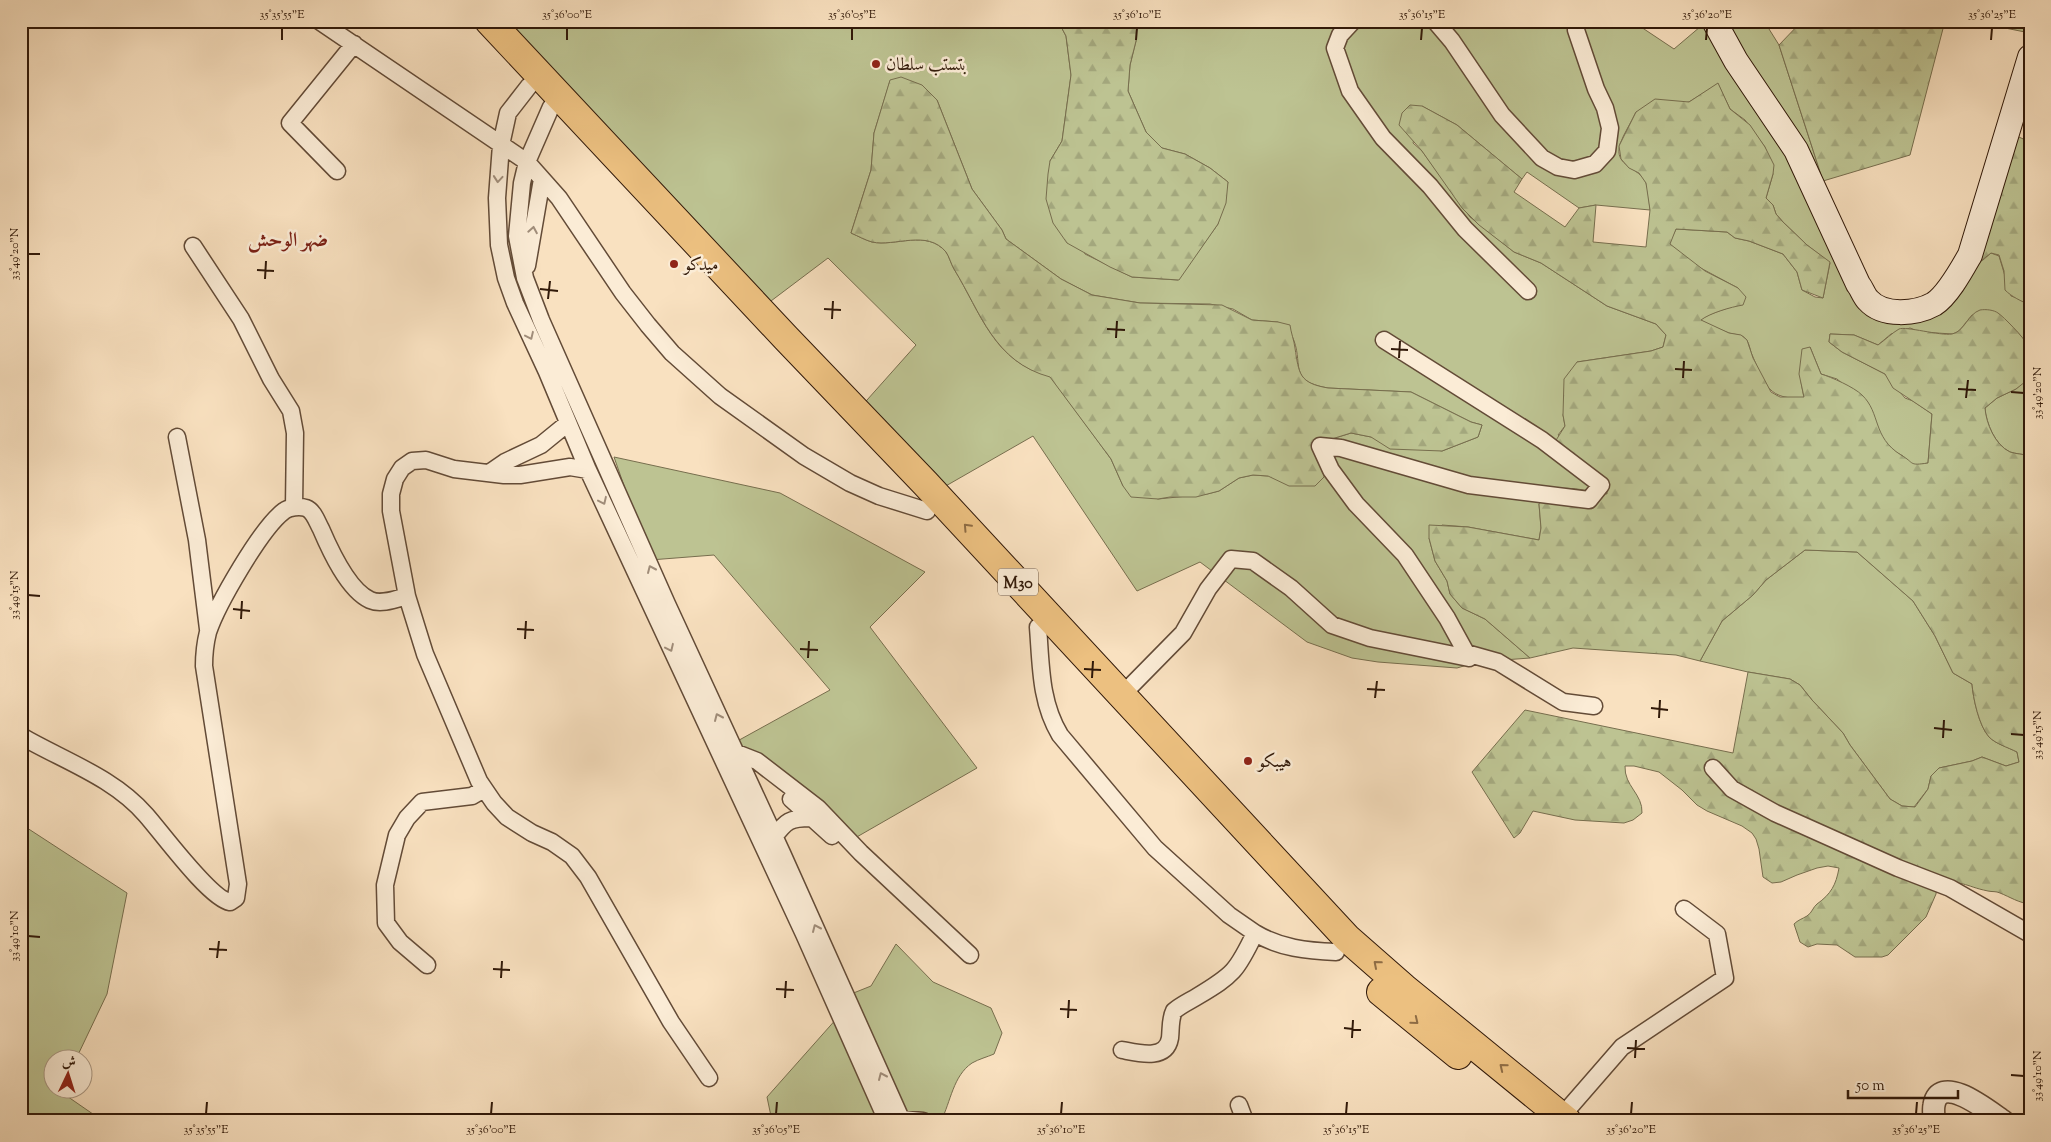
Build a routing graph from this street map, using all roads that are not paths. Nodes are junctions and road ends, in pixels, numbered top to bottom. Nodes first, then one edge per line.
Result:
1 (319, 21) edge
2 (467, 21) edge
3 (489, 21) edge
4 (1353, 21) edge
5 (1435, 21) edge
6 (1576, 21) edge
7 (1714, 21) edge
8 (354, 44) junction
9 (2030, 56) edge
10 (529, 86) junction
11 (550, 107) junction
12 (501, 145) junction
13 (527, 162) junction
14 (337, 171) dead end
15 (542, 180) junction
16 (193, 246) dead end
17 (525, 278) junction
18 (1528, 291) dead end
19 (1384, 340) dead end
20 (568, 423) junction
21 (177, 437) dead end
22 (588, 470) junction
23 (490, 473) junction
24 (294, 507) junction
25 (927, 511) junction
26 (407, 596) junction
27 (1038, 627) junction
28 (208, 632) junction
29 (1466, 653) junction
30 (1122, 695) junction
31 (1594, 706) dead end
32 (21, 736) edge
33 (728, 755) junction
34 (1713, 768) dead end
35 (1181, 771) junction
36 (484, 789) junction
37 (810, 818) junction
38 (774, 837) junction
39 (861, 853) junction
40 (1684, 909) dead end
41 (1255, 933) junction
42 (2030, 934) edge
43 (1336, 952) junction
44 (970, 955) dead end
45 (427, 965) dead end
46 (1122, 1050) dead end
47 (709, 1078) dead end
48 (1239, 1105) dead end
49 (1543, 1110) edge
50 (897, 1120) edge
51 (922, 1121) edge
52 (1245, 1121) edge
53 (1934, 1121) edge
54 (2003, 1121) edge

1 - 8 street
2 - 10 highway, M30
30 -> 3 highway, M30
4 - 18 street
5 - 6 street
7 - 9 main road
8 - 12 street
8 - 14 street
10 - 11 highway, M30
10 - 12 street
11 - 13 street
11 - 25 highway, M30
12 - 13 street
12 -> 20 street
13 - 15 street
13 - 17 street
17 -> 15 street
15 - 25 street
16 - 24 street
33 -> 17 street
19 - 29 street
20 - 22 street
20 - 23 street
21 - 28 street
22 - 23 street
22 -> 33 street
23 - 26 street
24 - 26 street
24 - 28 street
25 - 27 highway, M30
26 - 36 street
27 - 35 highway, M30
27 - 41 street
28 - 32 street
29 - 30 street
29 - 31 street
30 - 35 highway, M30
33 - 37 street
33 - 38 street
33 - 39 street
33 - 50 street
34 - 42 street
35 - 43 highway, M30
49 -> 35 highway, M30
36 - 45 street
36 - 47 street
37 - 38 street
37 - 39 street
50 -> 38 street
39 - 44 street
40 - 49 street
41 - 43 street
41 - 46 street
43 -> 49 highway, M30
48 - 52 street
50 - 51 street
53 - 54 street

